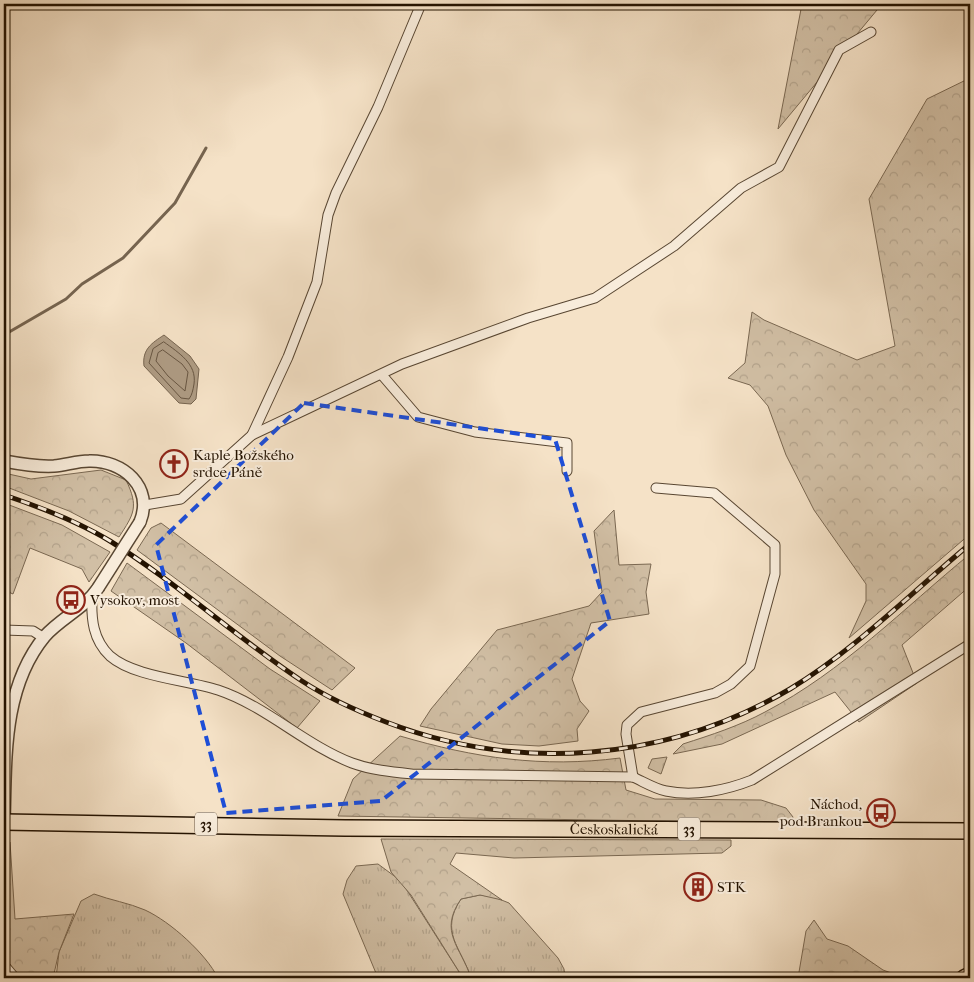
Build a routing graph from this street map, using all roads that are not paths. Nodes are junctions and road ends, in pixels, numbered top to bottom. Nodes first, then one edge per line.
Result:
1 (421, 4) edge
2 (871, 32) dead end
3 (382, 375) junction
4 (252, 435) junction
5 (4, 462) edge
6 (567, 471) dead end
7 (656, 488) dead end
8 (144, 504) junction
9 (95, 592) junction
10 (4, 630) edge
11 (44, 638) junction
12 (970, 644) edge
13 (634, 777) junction
14 (4, 822) edge
15 (970, 831) edge
16 (4, 965) edge
17 (970, 975) edge
18 (15, 978) edge
19 (964, 978) edge

1 - 4 street
2 - 3 street
3 - 4 street
3 - 6 street
4 - 8 street
5 - 8 street
7 - 13 street
8 - 9 street, bridge
9 - 11 street
9 - 13 street
10 - 11 street
11 - 14 street
12 - 13 street
14 - 15 main road, Českoskalická / 33
16 - 18 street
17 - 19 main road

